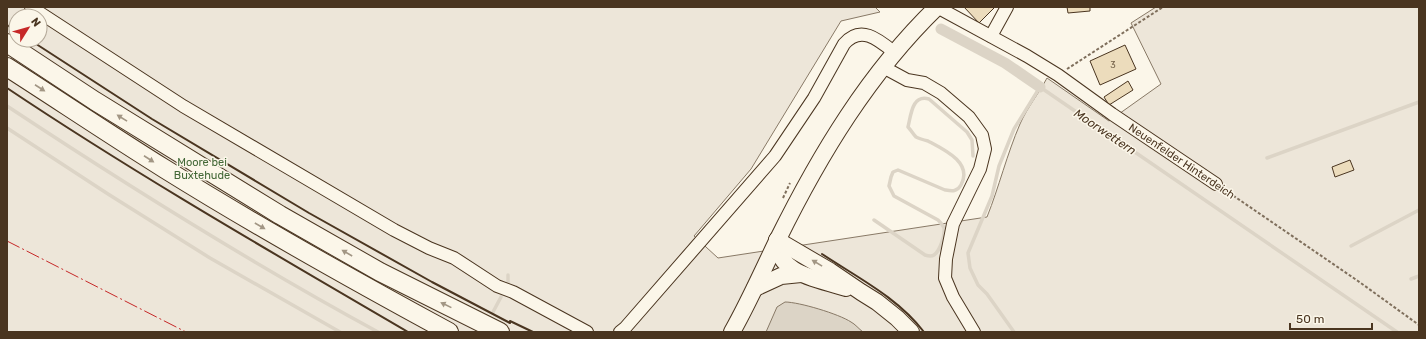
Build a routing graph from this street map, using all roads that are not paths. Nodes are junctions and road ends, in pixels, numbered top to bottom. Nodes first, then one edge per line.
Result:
1 (31, 7) edge
2 (937, 7) edge
3 (1007, 7) edge
4 (990, 36) junction
5 (7, 43) edge
6 (895, 53) junction
7 (7, 67) edge
8 (883, 67) junction
9 (1216, 184) road end
10 (777, 240) junction
11 (801, 274) junction
12 (367, 288) junction
13 (755, 288) junction
14 (861, 292) junction
15 (735, 326) edge
16 (492, 328) edge
17 (430, 332) edge
18 (449, 332) edge
19 (587, 332) edge
20 (620, 332) edge
21 (911, 332) edge
22 (974, 332) edge

1 - 19 street
2 - 4 street, Neuenfelder Hinterdeich
2 - 6 main road
3 - 4 street
4 - 9 street, Neuenfelder Hinterdeich
16 -> 5 highway
6 - 8 main road
6 - 20 street
7 -> 12 highway
8 - 10 main road
8 - 22 street
10 - 11 main road
10 - 13 main road
14 -> 10 main road
11 - 13 main road
11 - 14 main road
12 - 17 highway
12 - 18 highway
13 - 15 main road
14 - 21 main road

